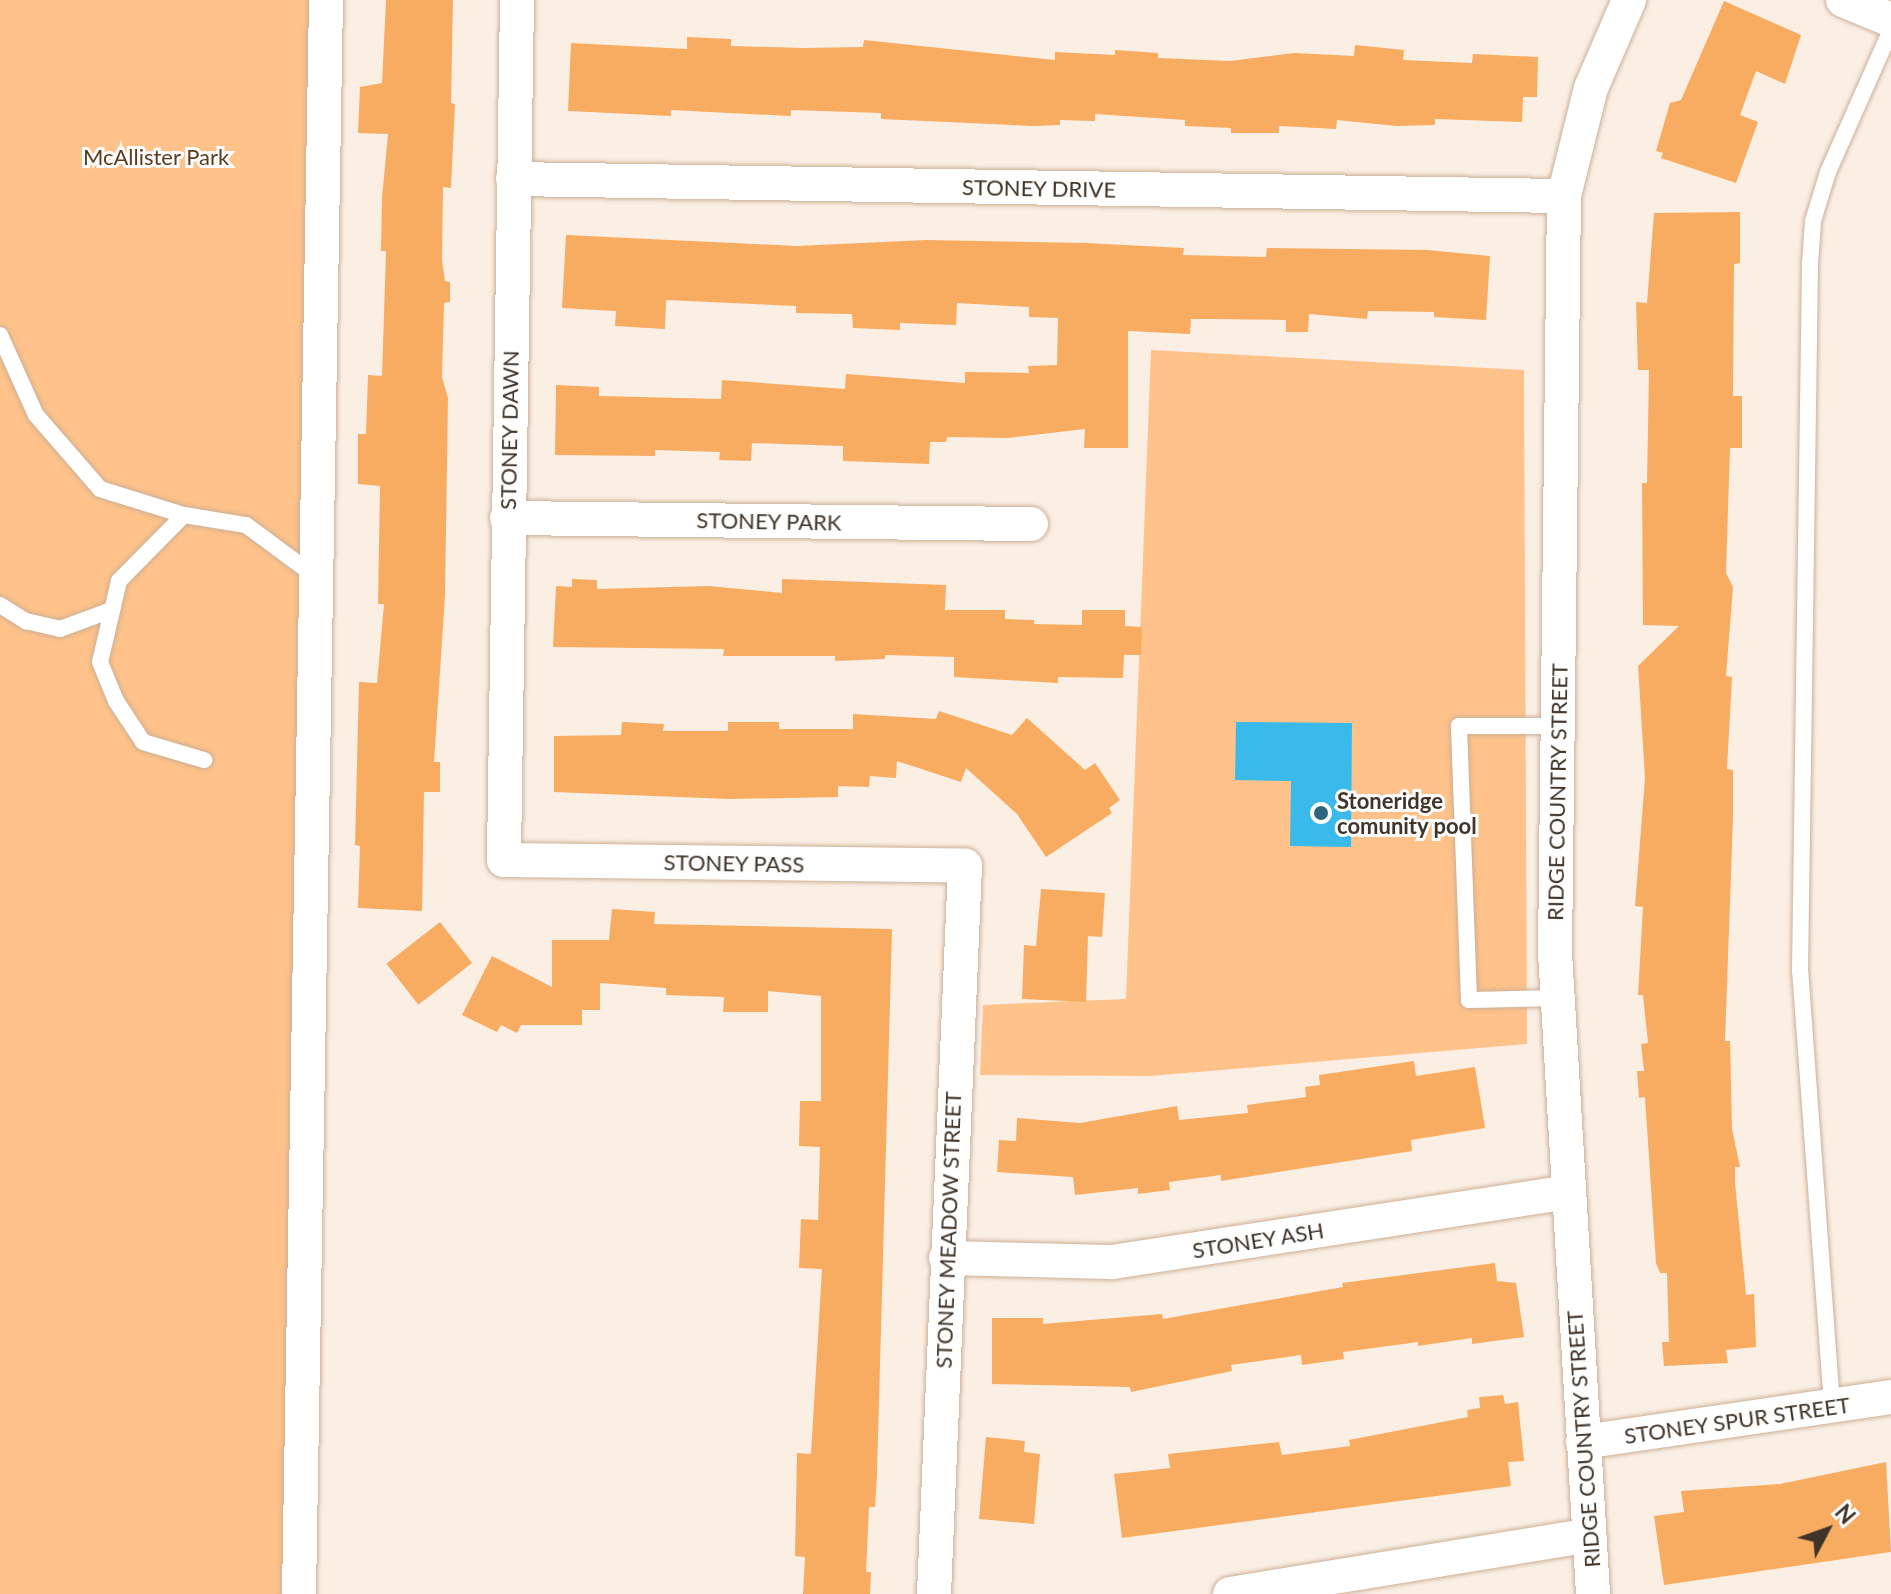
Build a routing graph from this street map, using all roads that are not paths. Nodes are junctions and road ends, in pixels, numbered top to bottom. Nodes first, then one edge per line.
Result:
1 (326, 0) edge
2 (517, 0) edge
3 (1629, 0) edge
4 (1843, 0) edge
5 (1891, 20) edge
6 (1891, 30) edge
7 (513, 179) junction
8 (1564, 196) junction
9 (0, 335) edge
10 (184, 515) junction
11 (507, 518) junction
12 (1031, 524) dead end
13 (316, 577) junction
14 (0, 605) edge
15 (109, 611) junction
16 (1558, 726) junction
17 (204, 760) dead end
18 (504, 860) joint
19 (965, 866) joint
20 (1557, 998) junction
21 (1569, 1192) junction
22 (946, 1258) junction
23 (1891, 1397) edge
24 (1832, 1405) junction
25 (1583, 1442) junction
26 (1589, 1535) junction
27 (299, 1594) edge
28 (934, 1594) edge
29 (1230, 1594) edge
30 (1593, 1594) edge

1 - 13 street
2 - 7 street, STONEY DAWN
3 - 8 street, RIDGE COUNTRY STREET
4 - 5 street
6 - 24 lane
7 - 8 street, STONEY DRIVE
7 - 11 street, STONEY DAWN
8 - 16 street, RIDGE COUNTRY STREET
9 - 10 lane
10 - 13 lane
10 - 15 lane
11 - 12 street, STONEY PARK
11 - 18 street, STONEY DAWN
13 - 27 street
14 - 15 lane
15 - 17 lane
16 - 20 street, RIDGE COUNTRY STREET
16 - 20 lane
18 - 19 street, STONEY PASS
19 - 22 street, STONEY MEADOW STREET
20 - 21 street, RIDGE COUNTRY STREET
21 - 22 street, STONEY ASH
21 - 25 street, RIDGE COUNTRY STREET
22 - 28 street, STONEY MEADOW STREET
23 - 24 street, STONEY SPUR STREET
24 - 25 street, STONEY SPUR STREET
25 - 26 street, RIDGE COUNTRY STREET
26 - 29 street
26 - 30 street, RIDGE COUNTRY STREET

